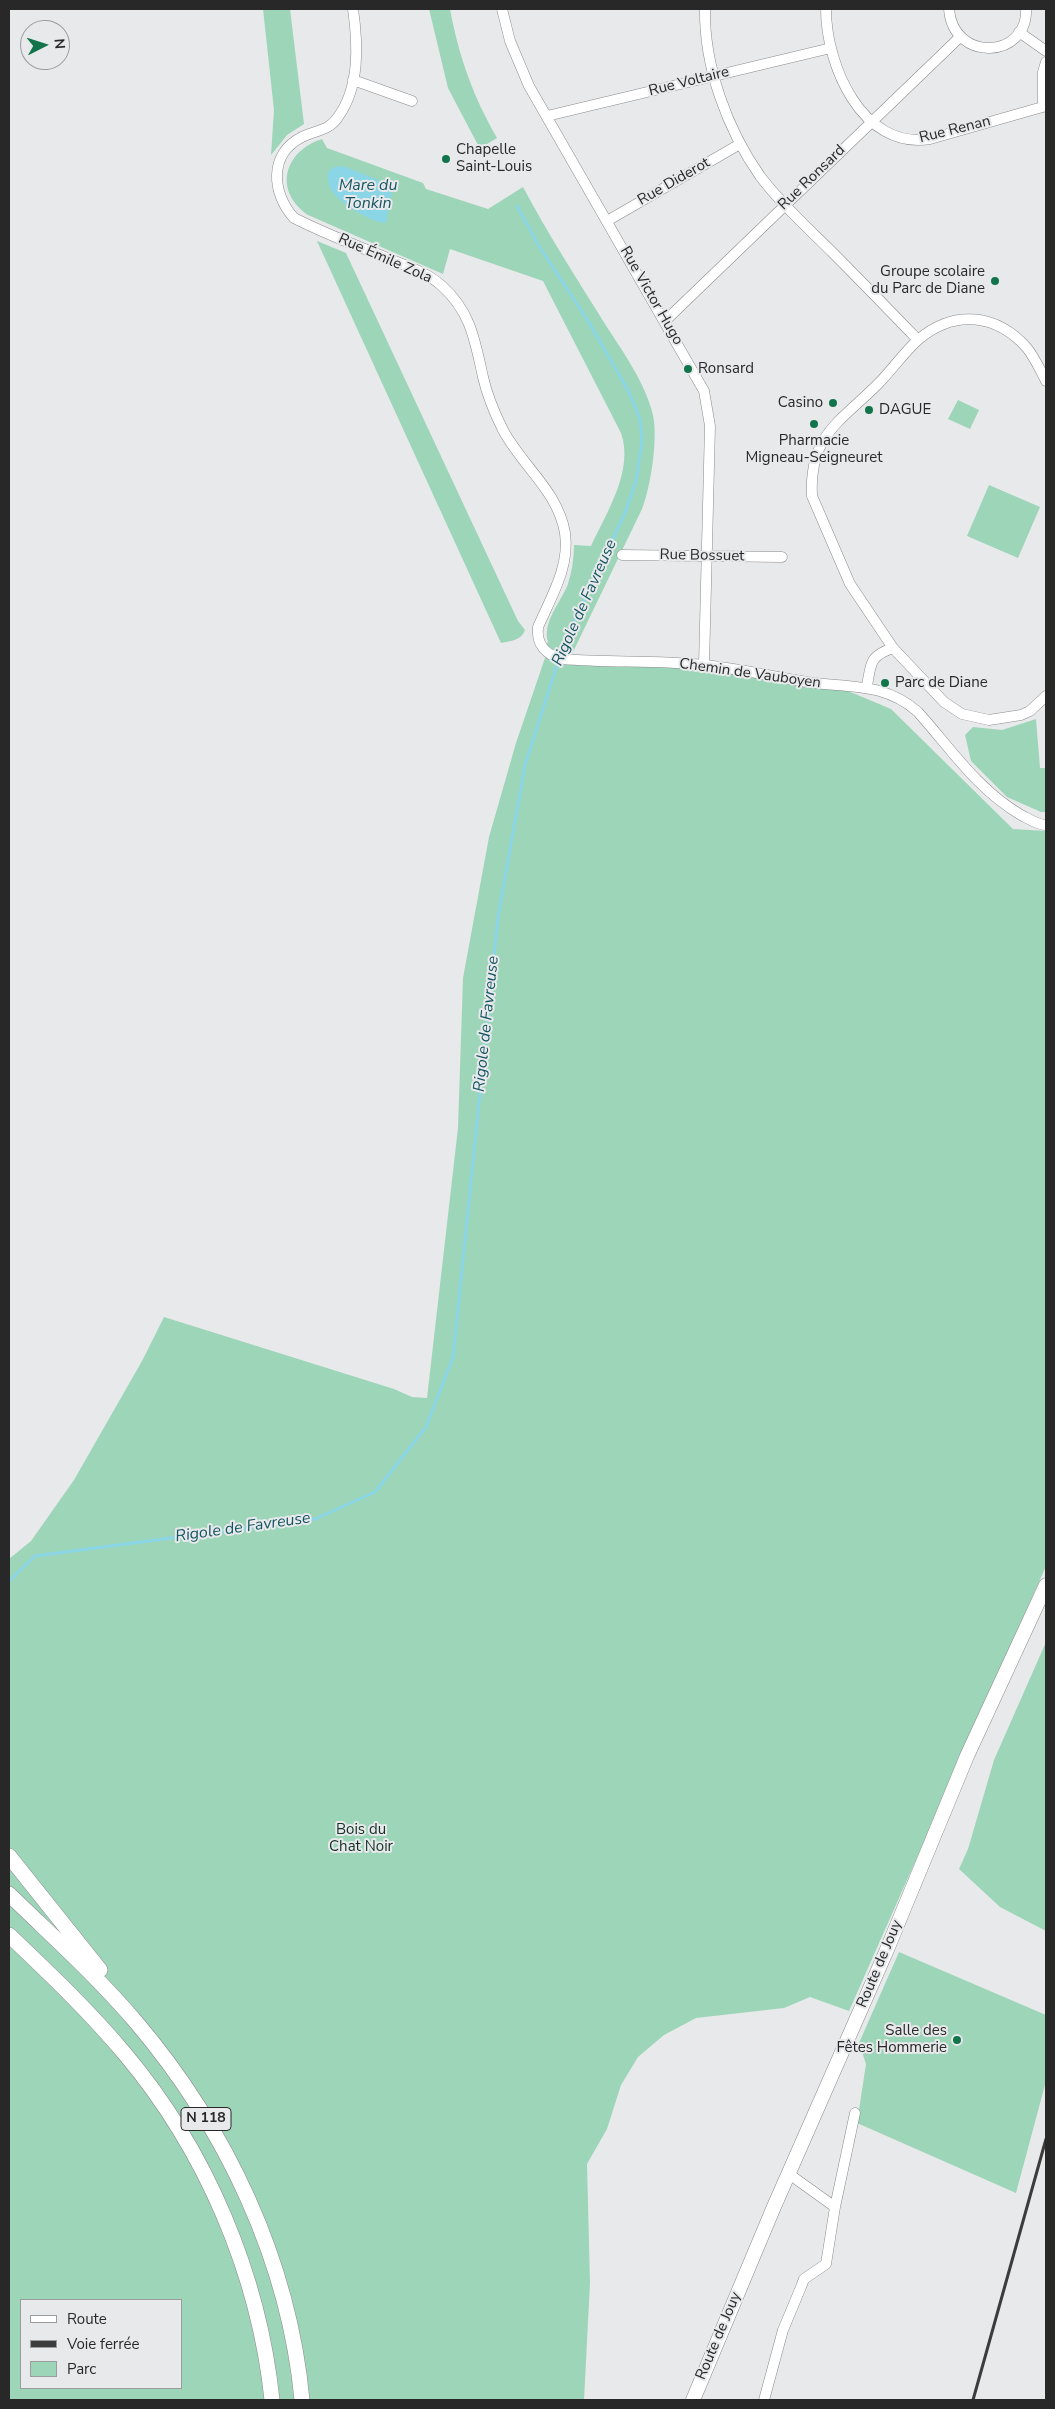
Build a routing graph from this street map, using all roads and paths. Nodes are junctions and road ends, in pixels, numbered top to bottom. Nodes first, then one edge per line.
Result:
1 (353, 9) edge
2 (502, 9) edge
3 (705, 9) edge
4 (826, 9) edge
5 (950, 9) edge
6 (1026, 9) edge
7 (1019, 32) junction
8 (960, 37) junction
9 (831, 48) junction
10 (1046, 51) edge
11 (1046, 62) edge
12 (714, 76) junction
13 (353, 80) junction
14 (412, 101) dead end
15 (1044, 107) edge
16 (547, 116) junction
17 (871, 121) junction
18 (740, 144) junction
19 (785, 204) junction
20 (607, 221) junction
21 (665, 321) junction
22 (918, 340) junction
23 (1046, 381) edge
24 (622, 555) dead end
25 (707, 557) junction
26 (782, 557) dead end
27 (893, 648) junction
28 (554, 656) joint
29 (704, 665) junction
30 (867, 686) junction
31 (1046, 696) edge
32 (1046, 825) edge
33 (1046, 1584) edge
34 (9, 1856) edge
35 (9, 1894) edge
36 (9, 1935) edge
37 (114, 1998) junction
38 (855, 2112) dead end
39 (789, 2174) junction
40 (835, 2207) junction
41 (272, 2400) edge
42 (302, 2400) edge
43 (693, 2400) edge
44 (764, 2400) edge

1 - 13 street, Rue Émile Zola
2 - 16 street, Rue Victor Hugo
3 - 12 street
4 - 9 street, Rue Renan
5 - 8 street
6 - 7 street
7 - 8 street
7 - 10 street
8 - 17 street, Rue Ronsard
9 - 12 street, Rue Voltaire
9 - 17 street, Rue Renan
11 - 15 street
12 - 16 street, Rue Voltaire
12 - 18 street
13 - 14 street
13 - 28 street, Rue Émile Zola
15 - 17 street, Rue Renan
16 - 20 street, Rue Victor Hugo
17 - 19 street, Rue Ronsard
18 - 19 street
18 - 20 street, Rue Diderot
19 - 21 street, Rue Ronsard
19 - 22 street
20 - 21 street, Rue Victor Hugo
21 - 25 street, Rue Victor Hugo
22 - 23 street
22 - 27 street
24 - 25 street, Rue Bossuet
25 - 26 street, Rue Bossuet
25 - 29 street, Rue Victor Hugo
27 - 30 street
27 - 31 street
28 - 29 street, Chemin de Vauboyen
29 - 30 street, Chemin de Vauboyen
30 - 32 street
33 - 39 main road, Route de Jouy
34 - 37 highway
35 - 37 highway, N 118
36 - 41 highway, N 118
37 - 42 highway, N 118
38 - 40 street
39 - 40 street
39 - 43 main road, Route de Jouy
40 - 44 street

